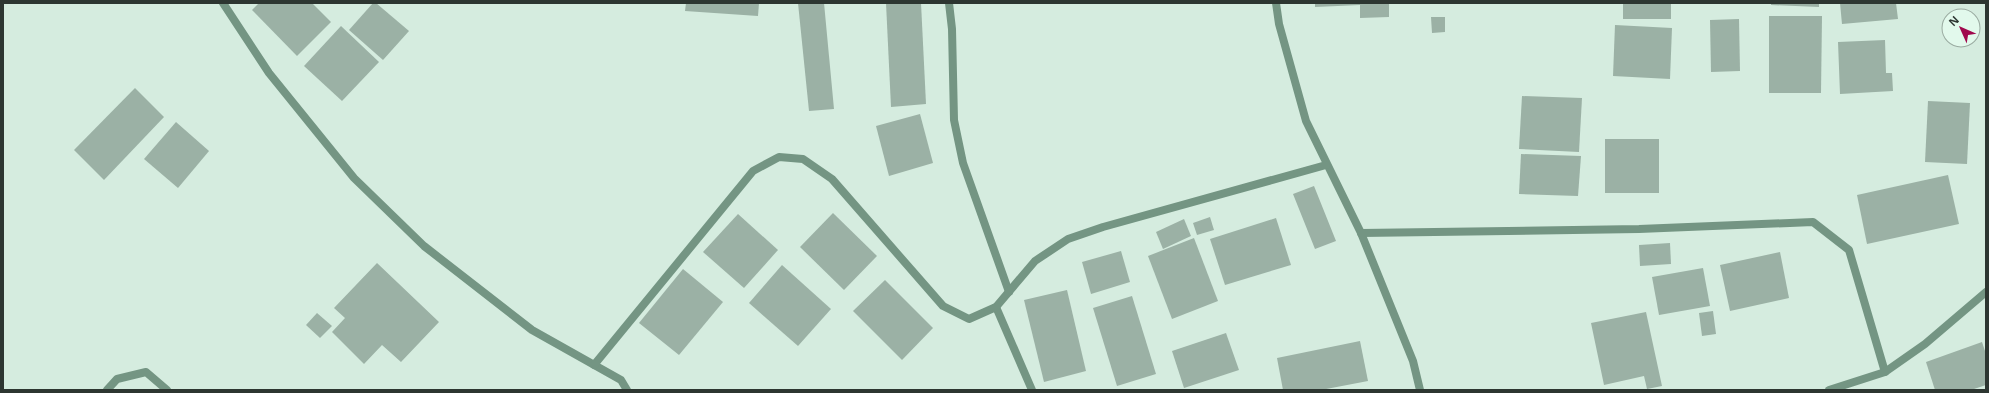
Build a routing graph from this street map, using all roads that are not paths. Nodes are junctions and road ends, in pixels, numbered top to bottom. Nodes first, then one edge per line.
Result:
1 (223, 3) edge
2 (949, 3) edge
3 (1276, 3) edge
4 (1326, 165) junction
5 (1361, 233) junction
6 (1009, 292) junction
7 (1986, 292) edge
8 (996, 307) junction
9 (594, 365) junction
10 (1885, 372) junction
11 (107, 390) edge
12 (166, 390) edge
13 (627, 390) edge
14 (1032, 390) edge
15 (1420, 390) edge
16 (1829, 390) edge

1 - 9 street
2 - 6 street
3 - 4 street
4 - 5 street
4 - 6 street
5 - 10 street
5 - 15 street
6 - 8 street
7 - 10 street
8 - 9 street
8 - 14 street
9 - 13 street
10 - 16 street
11 - 12 street

